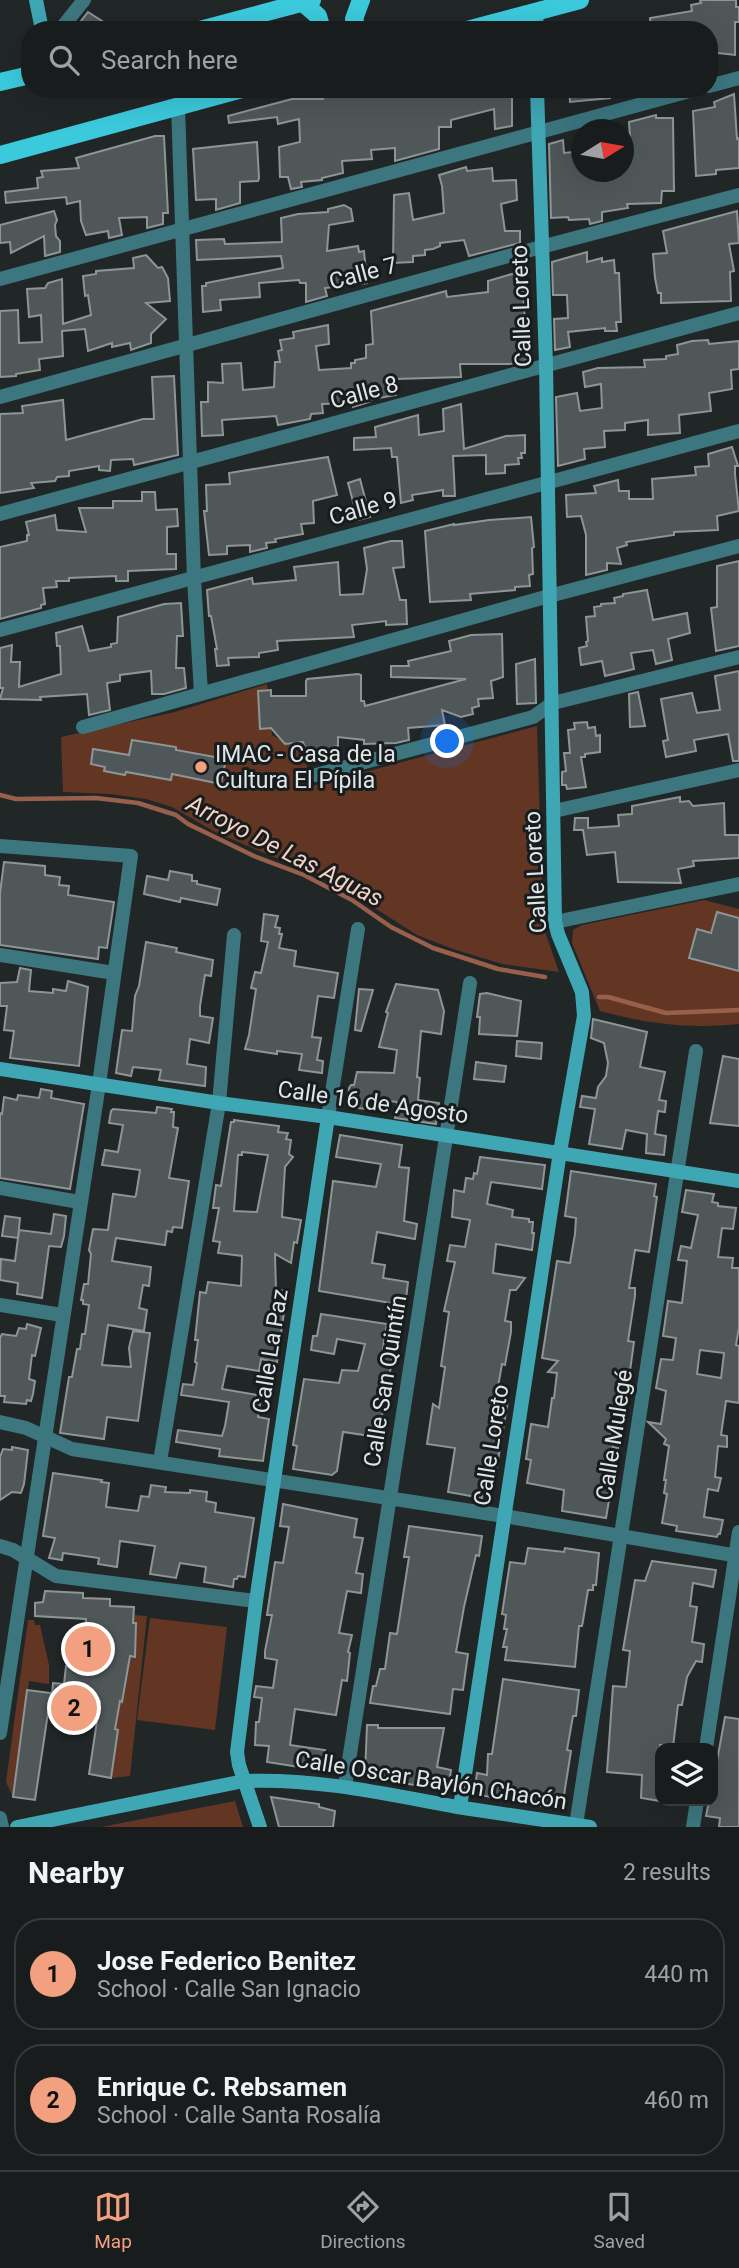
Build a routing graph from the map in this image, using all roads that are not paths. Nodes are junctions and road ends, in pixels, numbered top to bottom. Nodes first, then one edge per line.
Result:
1 (36, 0) edge
2 (84, 0) edge
3 (361, 0) edge
4 (580, 0) edge
5 (307, 1) edge
6 (40, 21) edge
7 (67, 21) edge
8 (234, 21) edge
9 (319, 21) edge
10 (355, 21) edge
11 (537, 21) edge
12 (21, 77) edge
13 (739, 78) edge
14 (0, 82) edge
15 (718, 84) edge
16 (208, 98) edge
17 (537, 98) edge
18 (663, 98) edge
19 (178, 106) junction
20 (537, 131) junction
21 (0, 155) edge
22 (739, 195) edge
23 (181, 229) junction
24 (541, 247) junction
25 (0, 279) edge
26 (739, 313) edge
27 (186, 345) junction
28 (546, 365) junction
29 (0, 397) edge
30 (739, 430) edge
31 (190, 464) junction
32 (547, 481) junction
33 (0, 514) edge
34 (739, 546) edge
35 (194, 579) junction
36 (549, 596) junction
37 (0, 629) edge
38 (739, 657) edge
39 (201, 693) junction
40 (553, 703) junction
41 (83, 727) dead end
42 (739, 770) edge
43 (316, 775) dead end
44 (554, 811) junction
45 (0, 846) edge
46 (739, 884) edge
47 (555, 922) junction
48 (358, 929) dead end
49 (234, 935) dead end
50 (0, 955) edge
51 (114, 973) junction
52 (470, 983) dead end
53 (696, 1051) dead end
54 (0, 1069) edge
55 (99, 1084) junction
56 (219, 1104) junction
57 (328, 1117) junction
58 (446, 1136) junction
59 (560, 1153) junction
60 (678, 1172) junction
61 (739, 1181) edge
62 (0, 1188) edge
63 (79, 1202) junction
64 (0, 1305) edge
65 (62, 1315) junction
66 (0, 1422) edge
67 (44, 1436) junction
68 (160, 1462) junction
69 (273, 1480) junction
70 (390, 1499) junction
71 (503, 1516) junction
72 (739, 1532) edge
73 (621, 1537) junction
74 (0, 1546) edge
75 (737, 1556) edge
76 (27, 1559) junction
77 (256, 1601) junction
78 (5, 1665) edge
79 (0, 1733) edge
80 (707, 1743) edge
81 (244, 1781) junction
82 (345, 1786) junction
83 (696, 1806) edge
84 (460, 1807) junction
85 (0, 1818) edge
86 (583, 1826) edge
87 (2, 1827) edge
88 (17, 1827) edge
89 (260, 1827) edge
90 (693, 1827) edge

1 - 6 street
2 - 7 street
3 - 10 main road
4 - 11 main road
5 - 8 main road
5 - 9 main road
12 - 14 main road
13 - 15 street
16 - 19 main road
17 - 20 street, Calle Loreto
18 - 20 street
19 - 21 main road
19 - 23 street
20 - 23 street
20 - 24 street, Calle Loreto
22 - 24 street, Calle 7
23 - 25 street
23 - 27 street
24 - 27 street, Calle 7
24 - 28 street, Calle Loreto
26 - 28 street, Calle 8
27 - 29 street, Calle 7
27 - 31 street
28 - 31 street, Calle 8
28 - 32 street, Calle Loreto
30 - 32 street, Calle 9
31 - 33 street, Calle 8
31 - 35 street
32 - 35 street, Calle 9
32 - 36 street, Calle Loreto
34 - 36 street
35 - 37 street, Calle 9
35 - 39 street
36 - 39 street
36 - 40 street, Calle Loreto
38 - 40 street
39 - 41 street
40 - 43 street
40 - 44 street, Calle Loreto
42 - 44 street
44 - 47 street, Calle Loreto
45 - 51 street
46 - 47 street
47 - 59 street, Calle Loreto
48 - 57 street, Calle La Paz
49 - 56 street
50 - 51 street
51 - 55 street
52 - 58 street, Calle San Quintín
53 - 60 street, Calle Mulegé
54 - 55 street, Calle 16 de Agosto
55 - 56 street, Calle 16 de Agosto
55 - 63 street
56 - 57 street, Calle 16 de Agosto
56 - 68 street
57 - 58 street, Calle 16 de Agosto
57 - 69 street, Calle La Paz
58 - 59 street, Calle 16 de Agosto
58 - 70 street, Calle San Quintín
59 - 60 street, Calle 16 de Agosto
59 - 71 street, Calle Loreto
60 - 61 street, Calle 16 de Agosto
60 - 73 street, Calle Mulegé
62 - 63 street
63 - 65 street
64 - 65 street
65 - 67 street
66 - 67 street
67 - 68 street
67 - 76 street
68 - 69 street
69 - 70 street
69 - 77 street, Calle La Paz
70 - 71 street
70 - 82 street, Calle San Quintín
71 - 73 street
71 - 84 street, Calle Loreto
72 - 75 street
73 - 75 street
73 - 86 street, Calle Mulegé
74 - 76 street
75 - 80 street
76 - 77 street
76 - 78 street
77 - 81 street, Calle La Paz
78 - 79 street
81 - 82 street, Calle Oscar Baylón Chacón
81 - 88 street, Calle Oscar Baylón Chacón
81 - 89 street, Calle La Paz
82 - 84 street, Calle Oscar Baylón Chacón
83 - 90 street
84 - 86 street, Calle Oscar Baylón Chacón
85 - 87 street

